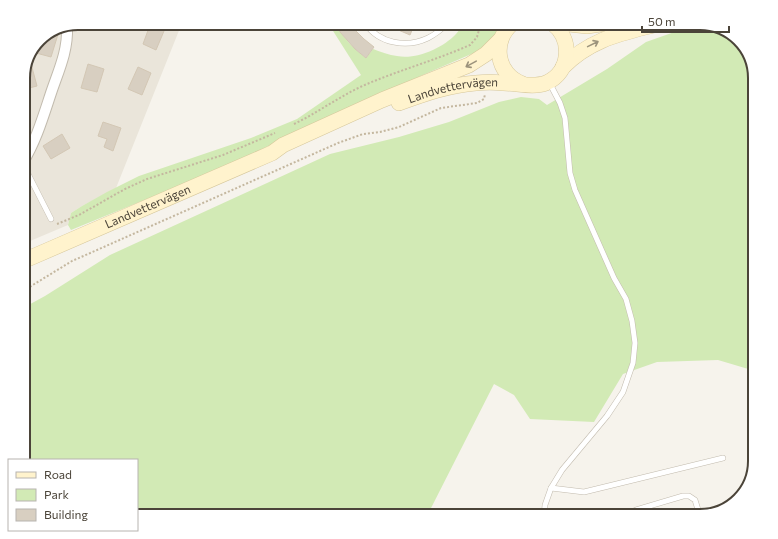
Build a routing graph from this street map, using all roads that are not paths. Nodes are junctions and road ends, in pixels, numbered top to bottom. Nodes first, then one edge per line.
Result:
1 (372, 30) edge
2 (440, 30) edge
3 (505, 30) edge
4 (506, 30) edge
5 (559, 30) edge
6 (636, 30) edge
7 (67, 32) edge
8 (562, 68) junction
9 (548, 82) junction
10 (526, 84) junction
11 (30, 149) edge
12 (272, 153) junction
13 (30, 177) edge
14 (51, 219) road end
15 (30, 258) edge
16 (723, 458) dead end
17 (551, 488) junction
18 (545, 509) edge
19 (639, 509) edge
20 (698, 509) edge

1 - 2 lane
3 -> 12 street, Landvettervägen
4 - 10 street, Landvettervägen
5 - 8 street
8 -> 6 street
7 - 11 street
8 - 9 street
9 - 10 street, Landvettervägen
9 - 17 lane
10 - 12 street, Landvettervägen
12 - 15 street, Landvettervägen
13 - 14 lane
16 - 17 lane
17 - 18 lane
19 - 20 lane

